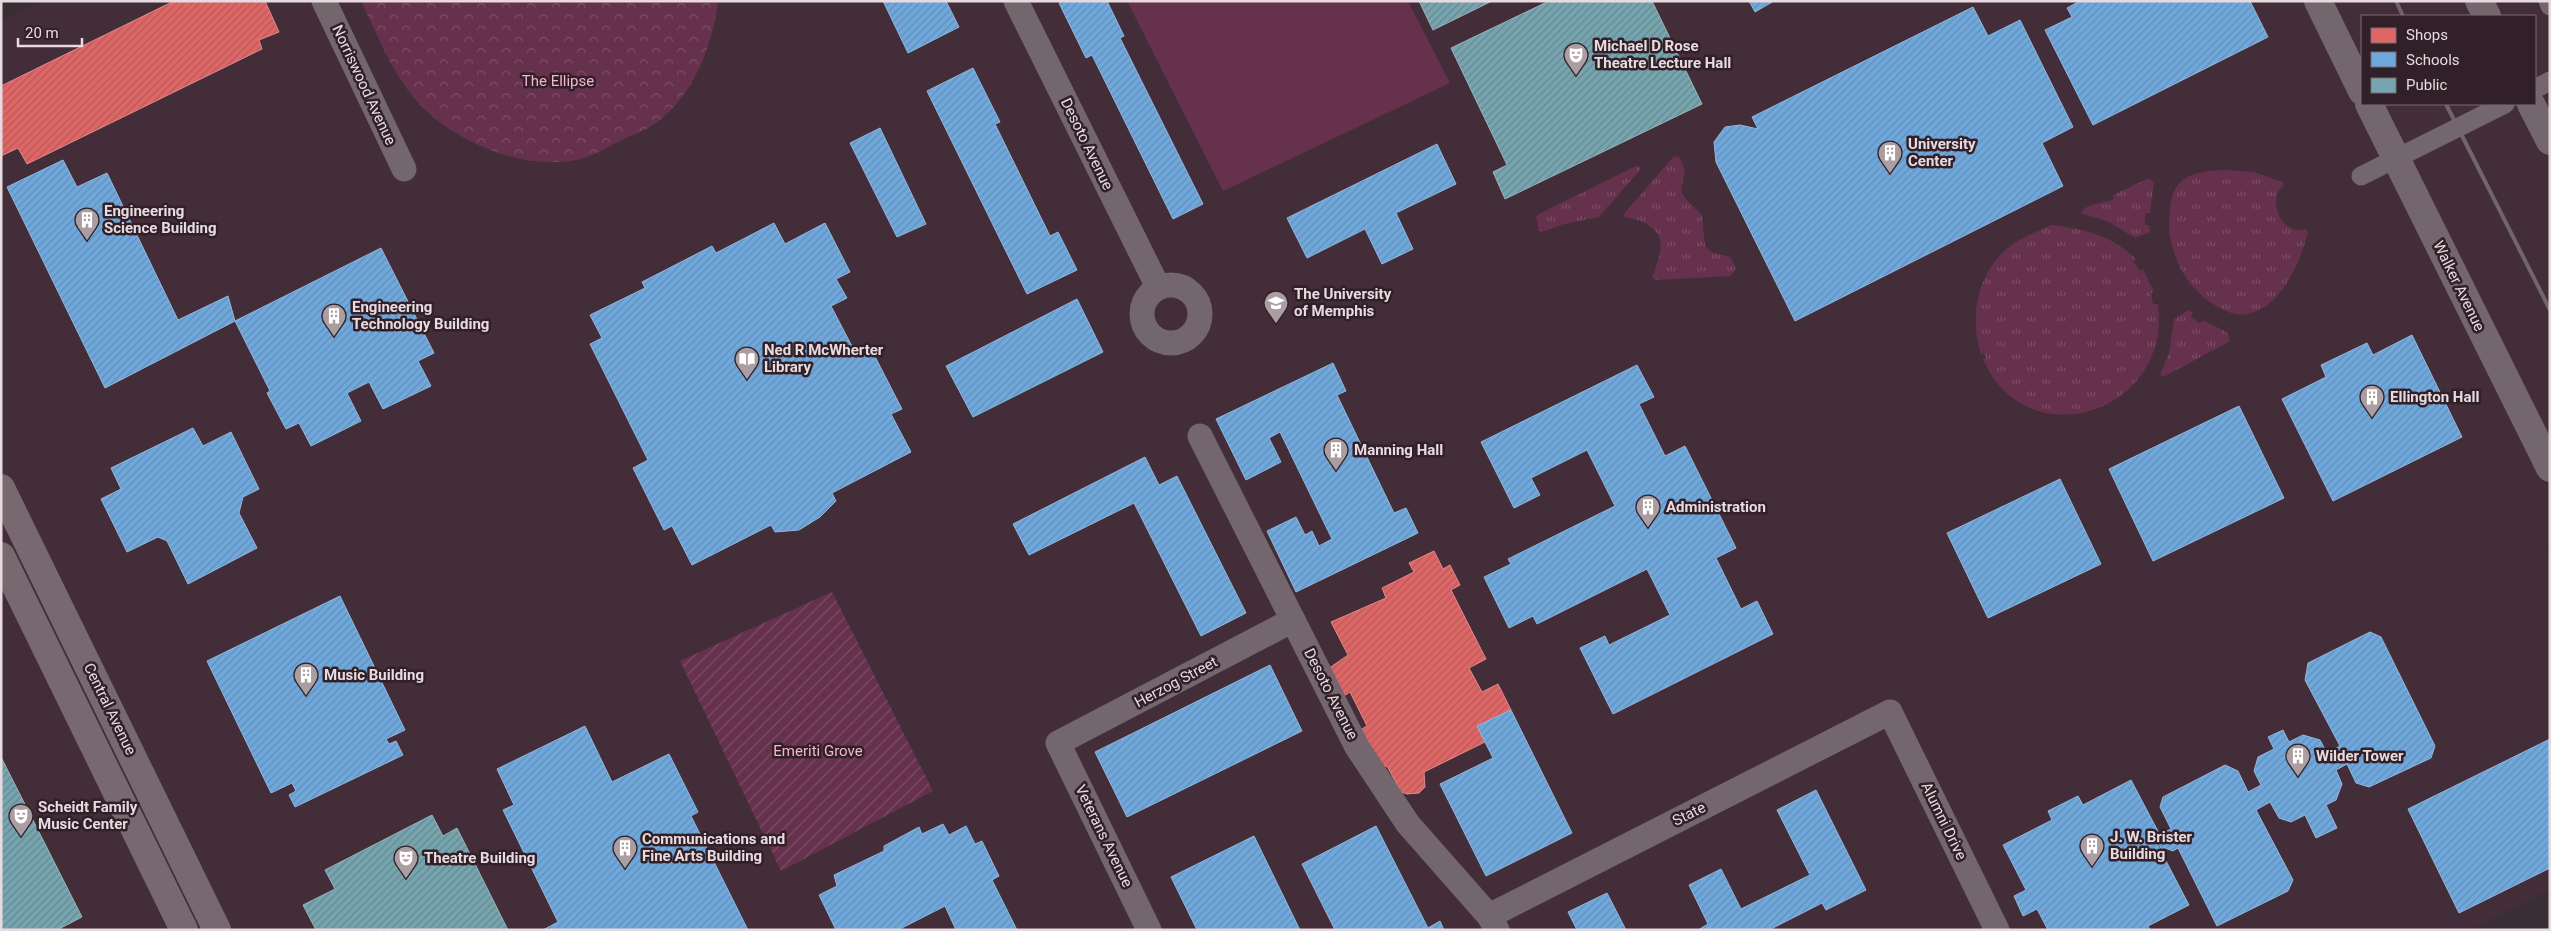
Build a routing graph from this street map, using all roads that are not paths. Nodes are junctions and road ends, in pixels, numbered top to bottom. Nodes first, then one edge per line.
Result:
1 (324, 1) edge
2 (1016, 1) edge
3 (2318, 1) edge
4 (2479, 1) edge
5 (2548, 1) edge
6 (2550, 6) edge
7 (2486, 15) edge
8 (2550, 82) edge
9 (2361, 89) edge
10 (2536, 89) edge
11 (2369, 105) edge
12 (2503, 105) edge
13 (2532, 105) edge
14 (2550, 142) edge
15 (404, 169) dead end
16 (2361, 176) dead end
17 (1158, 287) dead end
18 (1200, 436) dead end
19 (2550, 468) edge
20 (1, 488) edge
21 (1, 556) edge
22 (1293, 620) junction
23 (1890, 712) joint
24 (1058, 743) joint
25 (1493, 923) edge
26 (184, 930) edge
27 (217, 930) edge
28 (1150, 930) edge
29 (1998, 930) edge

1 - 15 street, Norriswood Avenue
2 - 17 street, Desoto Avenue
3 - 9 street
4 - 7 street
5 - 6 street
8 - 10 street
11 - 19 street, Walker Avenue
12 - 16 street, bridge
13 - 14 street
18 - 22 street, Desoto Avenue
20 - 27 main road, Central Avenue
21 - 26 main road, Central Avenue
22 - 24 street, Herzog Street
22 - 25 street, Desoto Avenue
23 - 25 street, State
23 - 29 street, Alumni Drive
24 - 28 street, Veterans Avenue

